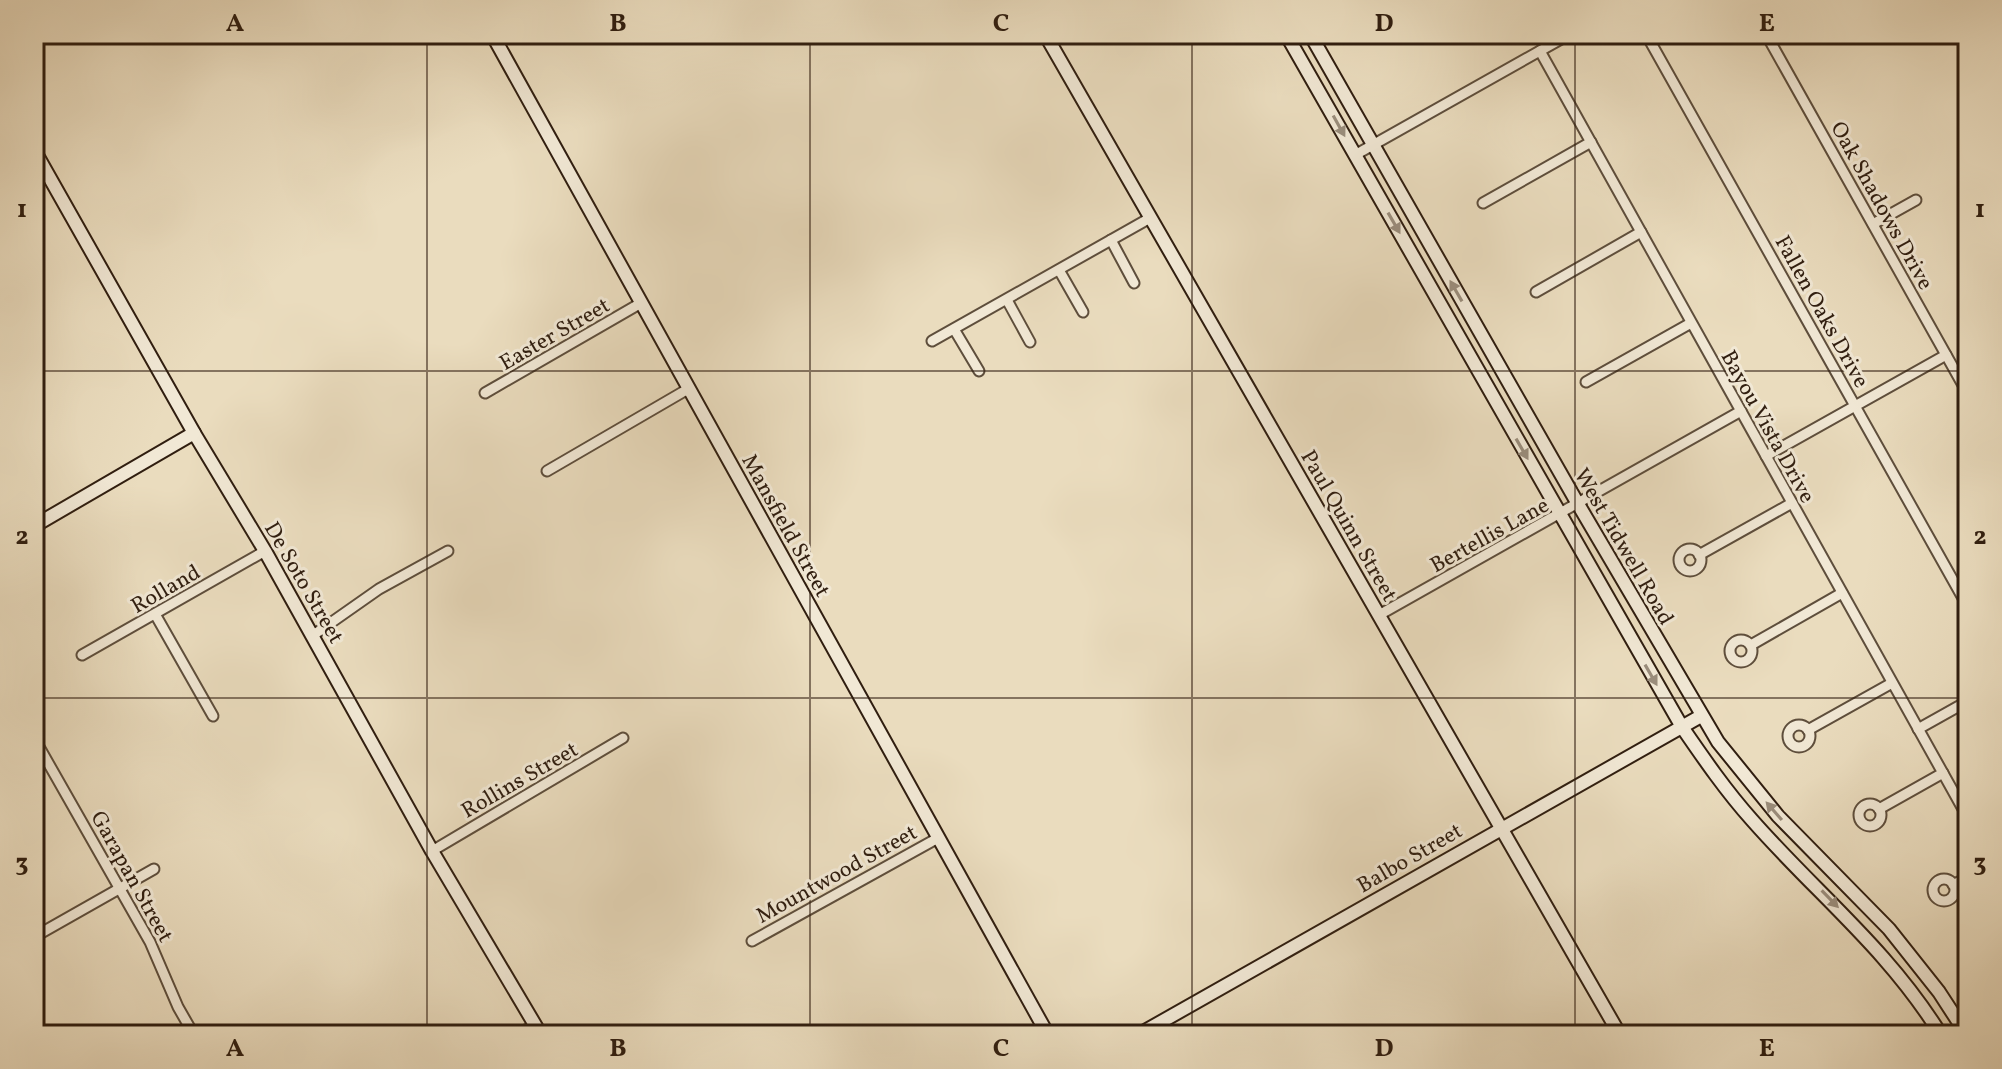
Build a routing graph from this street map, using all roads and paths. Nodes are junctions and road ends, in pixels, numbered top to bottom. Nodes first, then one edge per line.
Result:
1 (492, 34) edge
2 (1045, 34) edge
3 (1286, 34) edge
4 (1310, 34) edge
5 (1570, 34) edge
6 (1646, 34) edge
7 (1766, 34) edge
8 (1540, 51) junction
9 (1591, 142) junction
10 (1373, 145) junction
11 (34, 150) edge
12 (1355, 155) junction
13 (1916, 200) dead end
14 (1483, 203) dead end
15 (1150, 218) junction
16 (1873, 224) junction
17 (1641, 232) junction
18 (1111, 240) junction
19 (1059, 270) junction
20 (1134, 283) dead end
21 (1536, 292) dead end
22 (1007, 300) junction
23 (641, 303) junction
24 (1083, 312) dead end
25 (1475, 323) junction
26 (1691, 323) junction
27 (954, 329) junction
28 (1457, 334) junction
29 (932, 341) dead end
30 (1030, 342) dead end
31 (1946, 355) junction
32 (979, 371) dead end
33 (1586, 382) dead end
34 (688, 389) junction
35 (485, 393) dead end
36 (1968, 394) edge
37 (1855, 406) junction
38 (1741, 411) junction
39 (194, 433) junction
40 (1766, 456) junction
41 (547, 471) dead end
42 (1792, 503) junction
43 (1578, 504) junction
44 (1559, 515) junction
45 (34, 526) edge
46 (265, 551) junction
47 (448, 551) dead end
48 (1699, 555) dead end
49 (1842, 593) junction
50 (1968, 607) edge
51 (155, 614) junction
52 (1379, 615) junction
53 (312, 636) junction
54 (1751, 645) dead end
55 (82, 655) dead end
56 (1892, 683) junction
57 (1968, 701) edge
58 (213, 716) dead end
59 (1701, 716) junction
60 (1682, 727) junction
61 (1918, 729) junction
62 (1808, 730) dead end
63 (34, 738) edge
64 (623, 738) dead end
65 (1943, 773) junction
66 (1879, 809) dead end
67 (1968, 818) edge
68 (1501, 828) junction
69 (938, 838) junction
70 (432, 851) junction
71 (1814, 854) junction
72 (1799, 868) junction
73 (154, 869) dead end
74 (1968, 877) edge
75 (1953, 885) dead end
76 (120, 888) junction
77 (34, 937) edge
78 (752, 941) dead end
79 (1939, 992) junction
80 (1922, 1005) junction
81 (538, 1030) edge
82 (194, 1035) edge
83 (516, 1035) edge
84 (1048, 1035) edge
85 (1138, 1035) edge
86 (1620, 1035) edge
87 (1941, 1035) edge
88 (1967, 1035) edge

1 - 23 street, Mansfield Street
2 - 15 street, Paul Quinn Street
3 -> 12 street, West Tidwell Road
4 - 10 street, West Tidwell Road
5 - 8 street
6 - 37 street, Fallen Oaks Drive
7 - 16 street, Oak Shadows Drive
8 - 9 street, Bayou Vista Drive
8 - 10 street
9 - 14 street
9 - 17 street, Bayou Vista Drive
10 - 12 street
25 -> 10 street, West Tidwell Road
11 - 39 street, De Soto Street
12 -> 28 street, West Tidwell Road
13 - 16 street
15 - 18 street
15 - 52 street, Paul Quinn Street
16 - 31 street, Oak Shadows Drive
17 - 21 street
17 - 26 street, Bayou Vista Drive
18 - 19 street
18 - 20 street
19 - 22 street
19 - 24 street
22 - 27 street
22 - 30 street
23 - 34 street, Mansfield Street
23 - 35 street, Easter Street
25 - 28 street
25 - 43 street, West Tidwell Road
26 - 33 street
26 - 38 street, Bayou Vista Drive
27 - 29 street
27 - 32 street
28 -> 44 street, West Tidwell Road
31 - 36 street, Oak Shadows Drive
31 - 37 street
34 - 41 street
34 - 69 street, Mansfield Street
37 - 40 street
37 - 50 street, Fallen Oaks Drive
38 - 40 street, Bayou Vista Drive
38 - 43 street, Bertellis Lane
39 - 45 street
39 - 46 street, De Soto Street
40 - 42 street, Bayou Vista Drive
42 - 48 street
42 - 49 street, Bayou Vista Drive
43 - 44 street, Bertellis Lane
43 - 59 street, West Tidwell Road
44 - 52 street, Bertellis Lane
44 -> 60 street, West Tidwell Road
46 - 51 street, Rolland
46 - 53 street, De Soto Street
47 - 53 street
49 - 54 street
49 - 56 street, Bayou Vista Drive
51 - 55 street, Rolland
51 - 58 street
52 - 68 street, Paul Quinn Street
53 - 70 street, De Soto Street
56 - 61 street, Bayou Vista Drive
56 - 62 street
57 - 61 street
59 - 60 street, Balbo Street
71 -> 59 street, West Tidwell Road
60 - 68 street, Balbo Street
60 - 72 street, West Tidwell Road
61 - 65 street, Bayou Vista Drive
63 - 76 street, Garapan Street
64 - 70 street, Rollins Street
65 - 66 street
65 - 67 street, Bayou Vista Drive
68 - 85 street, Balbo Street
68 - 86 street, Paul Quinn Street
69 - 78 street, Mountwood Street
69 - 84 street, Mansfield Street
70 - 81 street, De Soto Street
71 - 72 street
71 - 79 street, West Tidwell Road
72 -> 80 street, West Tidwell Road
73 - 76 street
74 - 75 street
76 - 77 street
76 - 82 street, Garapan Street
79 - 80 street
79 - 88 street, West Tidwell Road
80 - 87 street, West Tidwell Road
81 - 83 street

